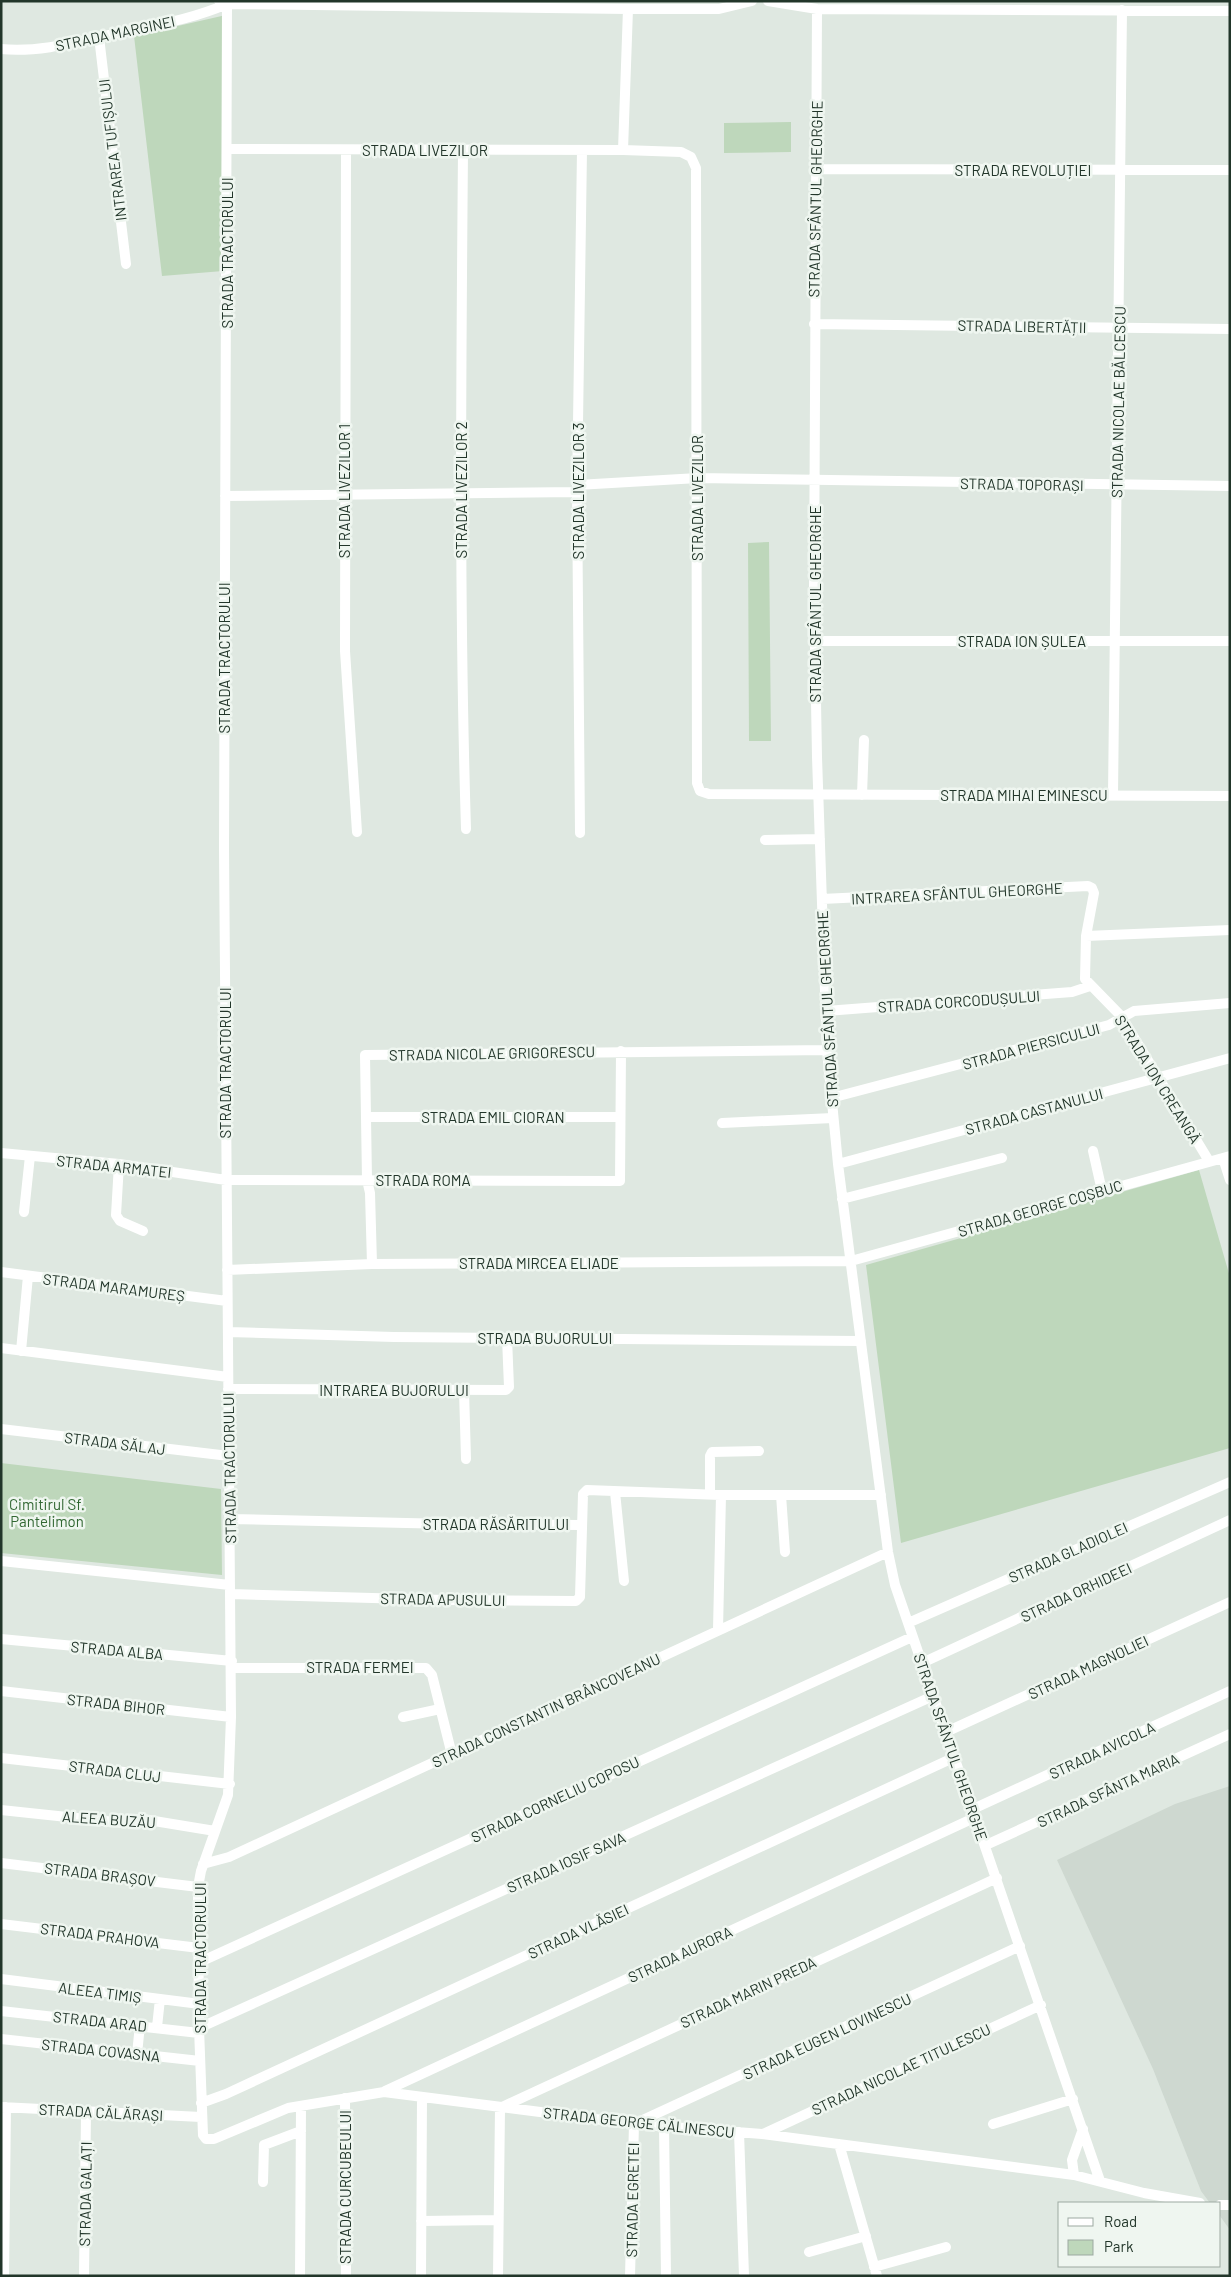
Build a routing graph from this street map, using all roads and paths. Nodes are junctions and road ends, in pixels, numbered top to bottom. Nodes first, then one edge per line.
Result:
1 (736, 1) edge
2 (754, 1) edge
3 (766, 1) edge
4 (803, 1) edge
5 (225, 2) edge
6 (445, 4) edge
7 (1022, 5) edge
8 (1128, 7) edge
9 (726, 8) junction
10 (628, 9) junction
11 (817, 9) junction
12 (1230, 11) edge
13 (99, 37) junction
14 (1, 49) edge
15 (228, 149) junction
16 (346, 150) junction
17 (582, 150) junction
18 (623, 150) junction
19 (463, 151) junction
20 (816, 169) junction
21 (1120, 170) junction
22 (1230, 170) edge
23 (126, 264) dead end
24 (814, 324) junction
25 (1118, 328) junction
26 (1230, 329) edge
27 (698, 478) junction
28 (814, 481) junction
29 (1117, 486) junction
30 (1230, 486) edge
31 (577, 489) junction
32 (460, 494) junction
33 (344, 495) junction
34 (225, 496) junction
35 (1115, 640) junction
36 (815, 641) junction
37 (1230, 641) edge
38 (864, 740) dead end
39 (818, 795) junction
40 (862, 795) junction
41 (1113, 795) junction
42 (1230, 796) edge
43 (466, 829) dead end
44 (357, 832) dead end
45 (580, 832) dead end
46 (820, 839) junction
47 (765, 840) dead end
48 (822, 899) junction
49 (1230, 930) edge
50 (1086, 936) junction
51 (1090, 986) junction
52 (1230, 1003) edge
53 (826, 1011) junction
54 (1121, 1016) junction
55 (828, 1050) junction
56 (621, 1052) junction
57 (1230, 1058) edge
58 (1157, 1078) junction
59 (831, 1098) junction
60 (366, 1117) junction
61 (620, 1117) junction
62 (833, 1118) junction
63 (722, 1123) dead end
64 (1093, 1151) dead end
65 (1, 1153) edge
66 (30, 1156) junction
67 (1226, 1157) edge
68 (1002, 1158) dead end
69 (1209, 1162) junction
70 (119, 1164) junction
71 (838, 1164) junction
72 (226, 1180) junction
73 (367, 1180) junction
74 (1230, 1180) edge
75 (1102, 1191) junction
76 (842, 1198) junction
77 (24, 1212) dead end
78 (143, 1231) dead end
79 (851, 1261) junction
80 (372, 1264) junction
81 (227, 1270) junction
82 (1, 1272) edge
83 (28, 1276) junction
84 (227, 1301) junction
85 (228, 1332) junction
86 (507, 1338) junction
87 (861, 1340) junction
88 (1, 1348) edge
89 (21, 1351) junction
90 (228, 1376) junction
91 (228, 1389) junction
92 (464, 1390) junction
93 (1, 1429) edge
94 (759, 1451) dead end
95 (228, 1456) junction
96 (466, 1459) dead end
97 (1230, 1482) edge
98 (615, 1492) junction
99 (716, 1495) junction
100 (781, 1495) junction
101 (881, 1495) junction
102 (230, 1519) junction
103 (1230, 1520) edge
104 (581, 1524) junction
105 (785, 1552) dead end
106 (888, 1552) junction
107 (1, 1562) edge
108 (624, 1581) dead end
109 (231, 1589) junction
110 (1230, 1602) edge
111 (908, 1623) junction
112 (718, 1630) junction
113 (912, 1637) junction
114 (1, 1639) edge
115 (922, 1663) junction
116 (232, 1664) junction
117 (1230, 1690) edge
118 (1, 1691) edge
119 (933, 1696) junction
120 (440, 1709) junction
121 (232, 1717) junction
122 (402, 1718) dead end
123 (946, 1732) junction
124 (1230, 1734) edge
125 (452, 1755) junction
126 (955, 1757) junction
127 (1, 1758) edge
128 (230, 1784) junction
129 (1, 1810) edge
130 (975, 1813) junction
131 (215, 1831) junction
132 (986, 1845) junction
133 (1, 1863) edge
134 (204, 1864) junction
135 (997, 1878) junction
136 (198, 1887) junction
137 (1, 1924) edge
138 (1020, 1946) junction
139 (199, 1948) junction
140 (200, 1962) junction
141 (1, 1979) edge
142 (160, 1999) junction
143 (200, 2004) junction
144 (1041, 2006) junction
145 (1, 2010) edge
146 (140, 2025) junction
147 (157, 2027) junction
148 (199, 2030) junction
149 (1, 2040) edge
150 (137, 2054) junction
151 (200, 2061) junction
152 (384, 2092) junction
153 (422, 2097) junction
154 (345, 2098) junction
155 (1073, 2098) junction
156 (201, 2103) junction
157 (301, 2106) junction
158 (4, 2107) edge
159 (500, 2108) junction
160 (86, 2112) junction
161 (201, 2117) junction
162 (634, 2124) junction
163 (993, 2124) dead end
164 (664, 2126) junction
165 (1083, 2129) junction
166 (300, 2131) junction
167 (739, 2132) junction
168 (762, 2134) junction
169 (839, 2144) junction
170 (1074, 2175) junction
171 (1100, 2181) junction
172 (263, 2182) dead end
173 (1194, 2202) edge
174 (498, 2220) junction
175 (421, 2221) junction
176 (866, 2236) junction
177 (946, 2247) dead end
178 (809, 2252) dead end
179 (876, 2271) edge
180 (4, 2276) edge
181 (84, 2276) edge
182 (300, 2276) edge
183 (346, 2276) edge
184 (421, 2276) edge
185 (498, 2276) edge
186 (630, 2276) edge
187 (666, 2276) edge
188 (744, 2276) edge

1 - 9 street
2 - 3 street
2 - 9 street
3 - 11 street
4 - 11 street
5 - 6 street
5 - 13 street, STRADA MARGINEI
5 - 15 street, STRADA TRACTORULUI
6 - 10 street
7 - 8 street
7 - 11 street
8 - 12 street
8 - 21 street, STRADA NICOLAE BĂLCESCU
9 - 10 street
10 - 18 street
11 - 20 street, STRADA SFÂNTUL GHEORGHE
13 - 14 street, STRADA MARGINEI
13 - 23 street, INTRAREA TUFIȘULUI
15 - 16 street, STRADA LIVEZILOR
15 - 34 street, STRADA TRACTORULUI
16 - 19 street, STRADA LIVEZILOR
16 - 33 street, STRADA LIVEZILOR 1
17 - 18 street, STRADA LIVEZILOR
17 - 19 street, STRADA LIVEZILOR
17 - 31 street, STRADA LIVEZILOR 3
18 - 27 street, STRADA LIVEZILOR
19 - 32 street, STRADA LIVEZILOR 2
20 - 21 street, STRADA REVOLUȚIEI
20 - 24 street, STRADA SFÂNTUL GHEORGHE
21 - 22 street, STRADA REVOLUȚIEI
21 - 25 street, STRADA NICOLAE BĂLCESCU
24 - 25 street, STRADA LIBERTĂȚII
24 - 28 street, STRADA SFÂNTUL GHEORGHE
25 - 26 street, STRADA LIBERTĂȚII
25 - 29 street, STRADA NICOLAE BĂLCESCU
27 - 28 street, STRADA TOPORAȘI
27 - 31 street, STRADA TOPORAȘI
27 - 39 street, STRADA LIVEZILOR
28 - 29 street, STRADA TOPORAȘI
28 - 36 street, STRADA SFÂNTUL GHEORGHE
29 - 30 street, STRADA TOPORAȘI
29 - 35 street, STRADA NICOLAE BĂLCESCU
31 - 32 street, STRADA TOPORAȘI
31 - 45 street, STRADA LIVEZILOR 3
32 - 33 street, STRADA TOPORAȘI
32 - 43 street, STRADA LIVEZILOR 2
33 - 34 street, STRADA TOPORAȘI
33 - 44 street, STRADA LIVEZILOR 1
34 - 72 street, STRADA TRACTORULUI
35 - 36 street, STRADA ION ȘULEA
35 - 37 street, STRADA ION ȘULEA
35 - 41 street, STRADA NICOLAE BĂLCESCU
36 - 39 street, STRADA SFÂNTUL GHEORGHE
38 - 40 street
39 - 40 street, STRADA MIHAI EMINESCU
39 - 46 street, STRADA SFÂNTUL GHEORGHE
40 - 41 street, STRADA MIHAI EMINESCU
41 - 42 street, STRADA MIHAI EMINESCU
46 - 47 street
46 - 48 street, STRADA SFÂNTUL GHEORGHE
48 - 50 street, INTRAREA SFÂNTUL GHEORGHE
48 - 53 street, STRADA SFÂNTUL GHEORGHE
49 - 50 street
50 - 51 street
51 - 53 street, STRADA CORCODUȘULUI
51 - 54 street, STRADA ION CREANGĂ
52 - 54 street, STRADA PIERSICULUI
53 - 55 street, STRADA SFÂNTUL GHEORGHE
54 - 58 street, STRADA ION CREANGĂ
54 - 59 street, STRADA PIERSICULUI
55 - 56 street, STRADA NICOLAE GRIGORESCU
55 - 59 street, STRADA SFÂNTUL GHEORGHE
56 - 60 street, STRADA NICOLAE GRIGORESCU
56 - 61 street
57 - 58 street, STRADA CASTANULUI
58 - 69 street, STRADA ION CREANGĂ
58 - 71 street, STRADA CASTANULUI
59 - 62 street, STRADA SFÂNTUL GHEORGHE
60 - 61 street, STRADA EMIL CIORAN
60 - 73 street, STRADA NICOLAE GRIGORESCU
61 - 73 street, STRADA ROMA
62 - 63 street
62 - 71 street, STRADA SFÂNTUL GHEORGHE
64 - 75 street
65 - 66 street, STRADA ARMATEI
66 - 70 street, STRADA ARMATEI
66 - 77 street
67 - 69 street, STRADA GEORGE COȘBUC
67 - 74 street
68 - 76 street
69 - 75 street, STRADA GEORGE COȘBUC
70 - 72 street, STRADA ARMATEI
70 - 78 street
71 - 76 street, STRADA SFÂNTUL GHEORGHE
72 - 73 street, STRADA ROMA
72 - 81 street, STRADA TRACTORULUI
73 - 80 street, STRADA NICOLAE GRIGORESCU
75 - 79 street, STRADA GEORGE COȘBUC
76 - 79 street, STRADA SFÂNTUL GHEORGHE
79 - 80 street, STRADA MIRCEA ELIADE
79 - 87 street, STRADA SFÂNTUL GHEORGHE
80 - 81 street, STRADA MIRCEA ELIADE
81 - 84 street, STRADA TRACTORULUI
82 - 83 street, STRADA MARAMUREȘ
83 - 84 street, STRADA MARAMUREȘ
83 - 89 street
84 - 85 street, STRADA TRACTORULUI
85 - 86 street, STRADA BUJORULUI
85 - 90 street, STRADA TRACTORULUI
86 - 87 street, STRADA BUJORULUI
86 - 92 street, INTRAREA BUJORULUI
87 - 101 street, STRADA SFÂNTUL GHEORGHE
88 - 89 street
89 - 90 street
90 - 91 street, STRADA TRACTORULUI
91 - 92 street, INTRAREA BUJORULUI
91 - 95 street, STRADA TRACTORULUI
92 - 96 street
93 - 95 street, STRADA SĂLAJ
94 - 99 street
95 - 102 street, STRADA TRACTORULUI
97 - 111 street, STRADA GLADIOLEI
98 - 99 street, STRADA RĂSĂRITULUI
98 - 104 street, STRADA RĂSĂRITULUI
98 - 108 street
99 - 100 street, STRADA RĂSĂRITULUI
99 - 112 street
100 - 101 street, STRADA RĂSĂRITULUI
100 - 105 street
101 - 106 street, STRADA SFÂNTUL GHEORGHE
102 - 104 street, STRADA RĂSĂRITULUI
102 - 109 street, STRADA TRACTORULUI
103 - 115 street, STRADA ORHIDEEI
104 - 109 street, STRADA APUSULUI
106 - 111 street, STRADA SFÂNTUL GHEORGHE
106 - 112 street, STRADA CONSTANTIN BRÂNCOVEANU
107 - 109 street, STRADA APUSULUI
109 - 116 street, STRADA TRACTORULUI
110 - 123 street, STRADA MAGNOLIEI
111 - 113 street, STRADA SFÂNTUL GHEORGHE
112 - 125 street, STRADA CONSTANTIN BRÂNCOVEANU
113 - 115 street, STRADA SFÂNTUL GHEORGHE
113 - 140 street, STRADA CORNELIU COPOSU
114 - 116 street, STRADA ALBA
115 - 119 street, STRADA SFÂNTUL GHEORGHE
116 - 120 street, STRADA FERMEI
116 - 121 street, STRADA TRACTORULUI
117 - 130 street, STRADA AVICOLA
118 - 121 street, STRADA BIHOR
119 - 123 street, STRADA SFÂNTUL GHEORGHE
119 - 148 street, STRADA IOSIF SAVA
120 - 122 street
120 - 125 street, STRADA FERMEI
121 - 128 street, STRADA TRACTORULUI
123 - 126 street, STRADA SFÂNTUL GHEORGHE
124 - 132 street, STRADA SFÂNTA MARIA
125 - 134 street, STRADA CONSTANTIN BRÂNCOVEANU
126 - 130 street, STRADA SFÂNTUL GHEORGHE
126 - 156 street, STRADA VLĂSIEI
127 - 128 street, STRADA CLUJ
128 - 131 street, STRADA TRACTORULUI
129 - 131 street, ALEEA BUZĂU
130 - 132 street, STRADA SFÂNTUL GHEORGHE
130 - 152 street, STRADA AURORA
131 - 134 street, STRADA TRACTORULUI
132 - 135 street, STRADA SFÂNTUL GHEORGHE
133 - 136 street, STRADA BRAȘOV
134 - 136 street, STRADA TRACTORULUI
135 - 138 street, STRADA SFÂNTUL GHEORGHE
135 - 159 street, STRADA MARIN PREDA
136 - 139 street, STRADA TRACTORULUI
137 - 139 street, STRADA PRAHOVA
138 - 144 street, STRADA SFÂNTUL GHEORGHE
138 - 162 street, STRADA EUGEN LOVINESCU
139 - 140 street, STRADA TRACTORULUI
140 - 143 street, STRADA TRACTORULUI
141 - 142 street, ALEEA TIMIȘ
142 - 143 street, ALEEA TIMIȘ
142 - 147 street
143 - 148 street, STRADA TRACTORULUI
144 - 155 street, STRADA SFÂNTUL GHEORGHE
144 - 168 street, STRADA NICOLAE TITULESCU
145 - 146 street, STRADA ARAD
146 - 147 street, STRADA ARAD
146 - 150 street
147 - 148 street, STRADA ARAD
148 - 151 street, STRADA TRACTORULUI
149 - 150 street, STRADA COVASNA
150 - 151 street, STRADA COVASNA
151 - 156 street, STRADA TRACTORULUI
152 - 153 street, STRADA GEORGE CĂLINESCU
152 - 154 street, STRADA GEORGE CĂLINESCU
153 - 159 street, STRADA GEORGE CĂLINESCU
153 - 175 street
154 - 157 street, STRADA GEORGE CĂLINESCU
154 - 183 street, STRADA CURCUBEULUI
155 - 163 street
155 - 165 street, STRADA SFÂNTUL GHEORGHE
156 - 161 street, STRADA TRACTORULUI
157 - 161 street, STRADA GEORGE CĂLINESCU
157 - 166 street
158 - 160 street, STRADA CĂLĂRAȘI
158 - 180 street
159 - 162 street, STRADA GEORGE CĂLINESCU
159 - 174 street
160 - 161 street, STRADA CĂLĂRAȘI
160 - 181 street, STRADA GALAȚI
162 - 164 street, STRADA GEORGE CĂLINESCU
162 - 186 street, STRADA EGRETEI
164 - 167 street, STRADA GEORGE CĂLINESCU
164 - 187 street
165 - 170 street
165 - 171 street, STRADA SFÂNTUL GHEORGHE
166 - 172 street
166 - 182 street
167 - 168 street, STRADA GEORGE CĂLINESCU
167 - 188 street
168 - 169 street, STRADA GEORGE CĂLINESCU
169 - 170 street, STRADA GEORGE CĂLINESCU
169 - 176 street
170 - 171 street, STRADA GEORGE CĂLINESCU
171 - 173 street
174 - 175 street
174 - 185 street
175 - 184 street
176 - 178 street
176 - 179 street
177 - 179 street

